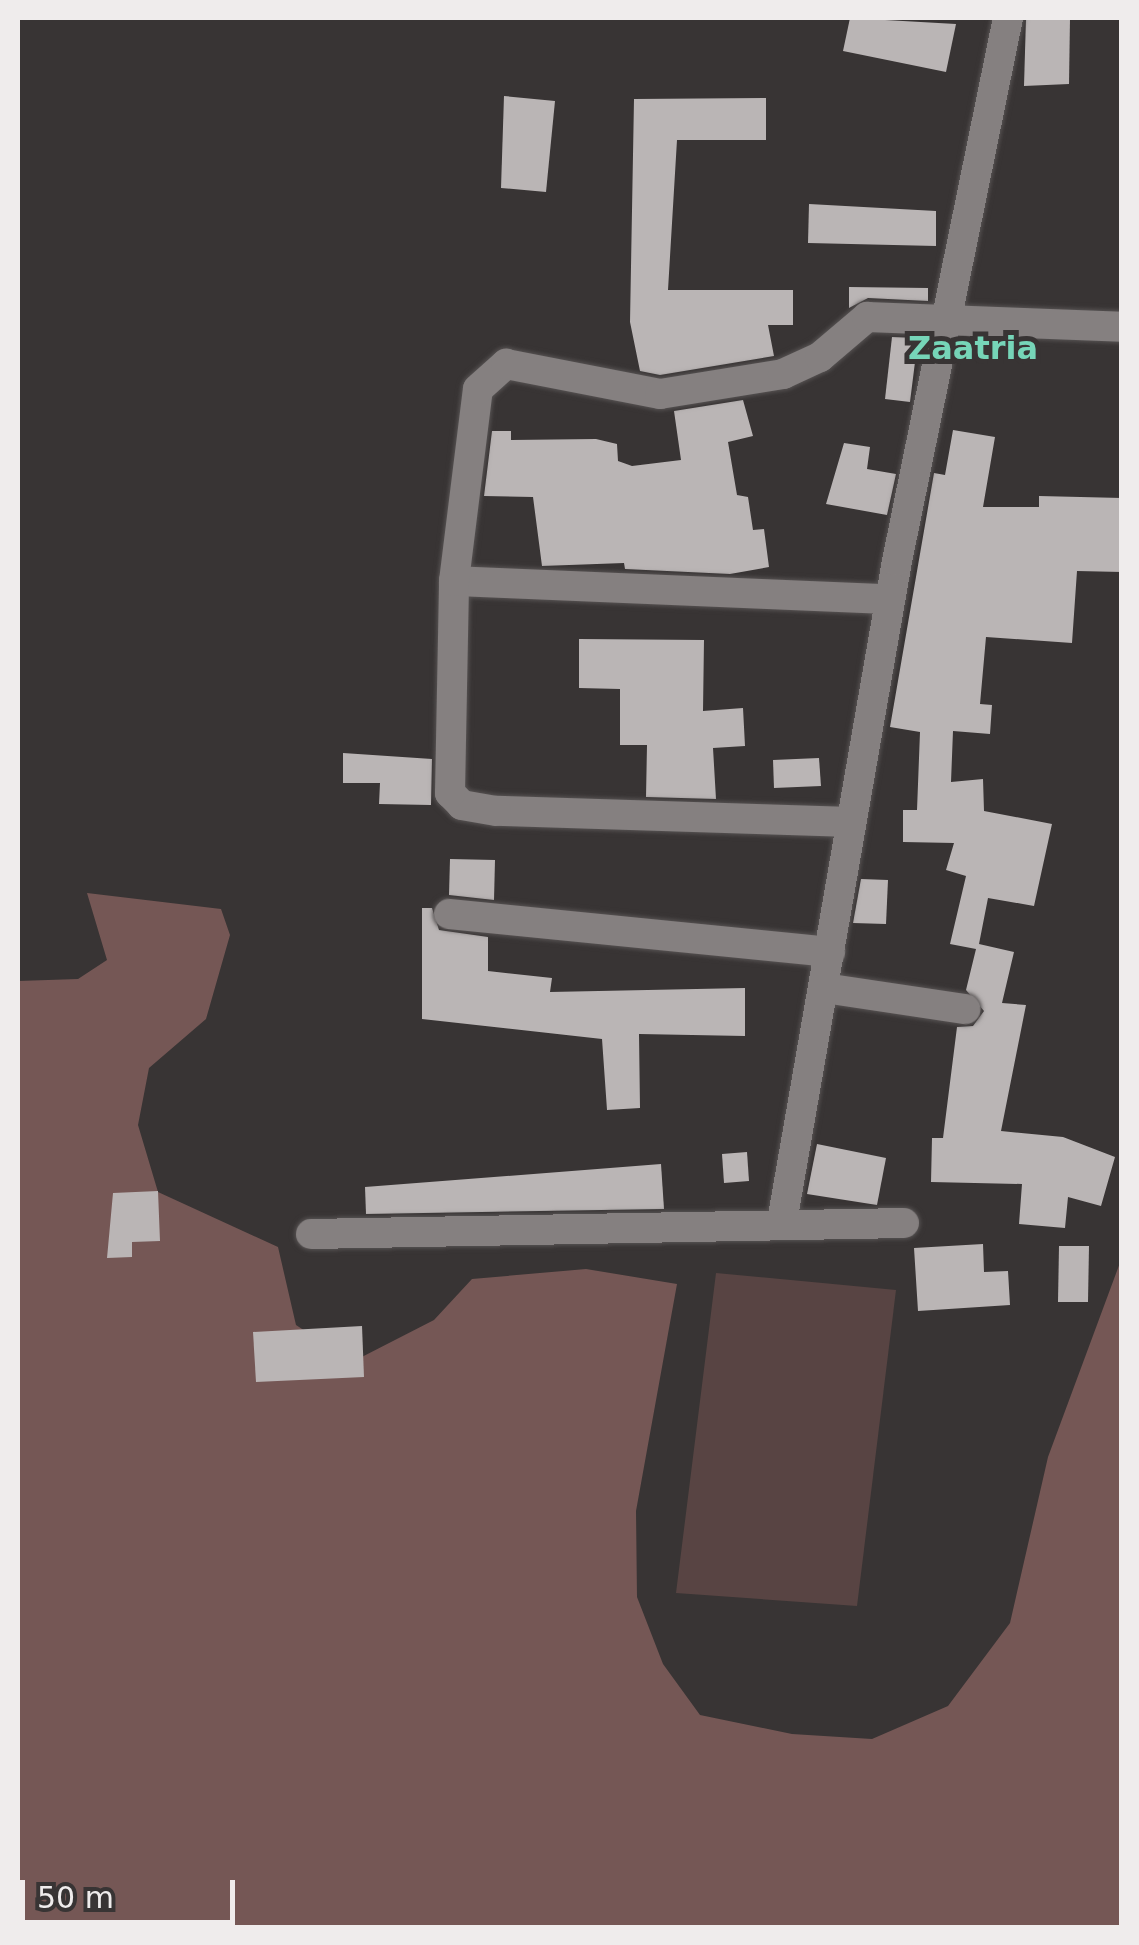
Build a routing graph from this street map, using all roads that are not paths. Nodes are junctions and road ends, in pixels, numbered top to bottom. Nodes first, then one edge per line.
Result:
1 (1008, 18) edge
2 (952, 318) junction
3 (1122, 327) edge
4 (454, 582) junction
5 (890, 599) junction
6 (852, 822) junction
7 (449, 914) dead end
8 (830, 952) junction
9 (824, 988) junction
10 (966, 1008) dead end
11 (782, 1222) junction
12 (904, 1223) dead end
13 (311, 1234) dead end

1 - 2 street
2 - 3 street
2 - 4 street
2 - 5 street
4 - 5 street
4 - 6 street
5 - 6 street
6 - 8 street
7 - 8 street
8 - 9 street
9 - 10 street
9 - 11 street
11 - 12 street
11 - 13 street

